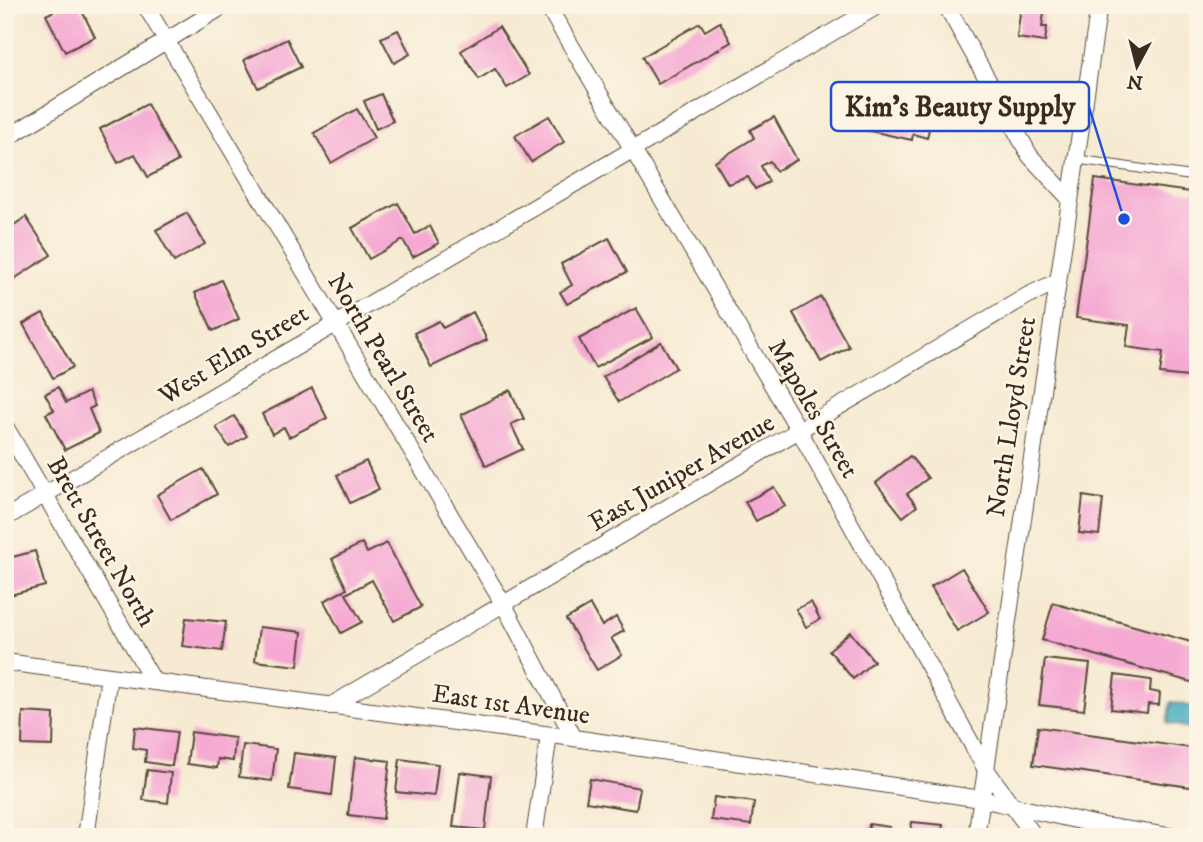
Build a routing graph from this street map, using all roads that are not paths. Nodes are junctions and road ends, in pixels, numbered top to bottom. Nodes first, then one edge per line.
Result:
1 (145, 5) edge
2 (225, 5) edge
3 (547, 5) edge
4 (879, 5) edge
5 (946, 5) edge
6 (1099, 5) edge
7 (166, 41) junction
8 (5, 139) edge
9 (633, 150) junction
10 (1075, 159) junction
11 (1198, 177) edge
12 (1070, 199) junction
13 (1058, 281) junction
14 (333, 324) junction
15 (5, 426) edge
16 (800, 432) junction
17 (45, 495) junction
18 (5, 518) edge
19 (504, 605) junction
20 (5, 662) edge
21 (109, 676) junction
22 (154, 682) junction
23 (330, 706) junction
24 (549, 734) junction
25 (574, 738) junction
26 (985, 768) junction
27 (981, 799) junction
28 (1009, 805) junction
29 (86, 837) edge
30 (534, 837) edge
31 (976, 837) edge
32 (1035, 837) edge
33 (1175, 837) edge

1 - 7 street, North Pearl Street
2 - 7 street
3 - 9 street, Mapoles Street
4 - 9 street, West Elm Street
5 - 12 street
6 - 10 street, North Lloyd Street
7 - 8 street
7 - 14 street, North Pearl Street
9 - 14 street, West Elm Street
9 - 16 street, Mapoles Street
10 - 11 lane
10 - 12 street, North Lloyd Street
12 - 13 street, North Lloyd Street
13 - 16 street, East Juniper Avenue
13 - 26 street, North Lloyd Street
14 - 17 street, West Elm Street
14 - 19 street, North Pearl Street
15 - 17 street, Brett Street North
16 - 19 street, East Juniper Avenue
16 - 26 street, Mapoles Street
17 - 18 street, West Elm Street
17 - 22 street, Brett Street North
19 - 23 street, East Juniper Avenue
19 - 25 street, North Pearl Street
20 - 21 street, East 1st Avenue
21 - 22 street, East 1st Avenue
21 - 29 street
22 - 23 street, East 1st Avenue
23 - 24 street, East 1st Avenue
24 - 25 street, East 1st Avenue
24 - 30 street
25 - 27 street, East 1st Avenue
26 - 27 street, North Lloyd Street
26 - 28 street, Mapoles Street
27 - 28 street, East 1st Avenue
27 - 31 street, North Lloyd Street
28 - 32 street, Mapoles Street
28 - 33 street, East 1st Avenue

